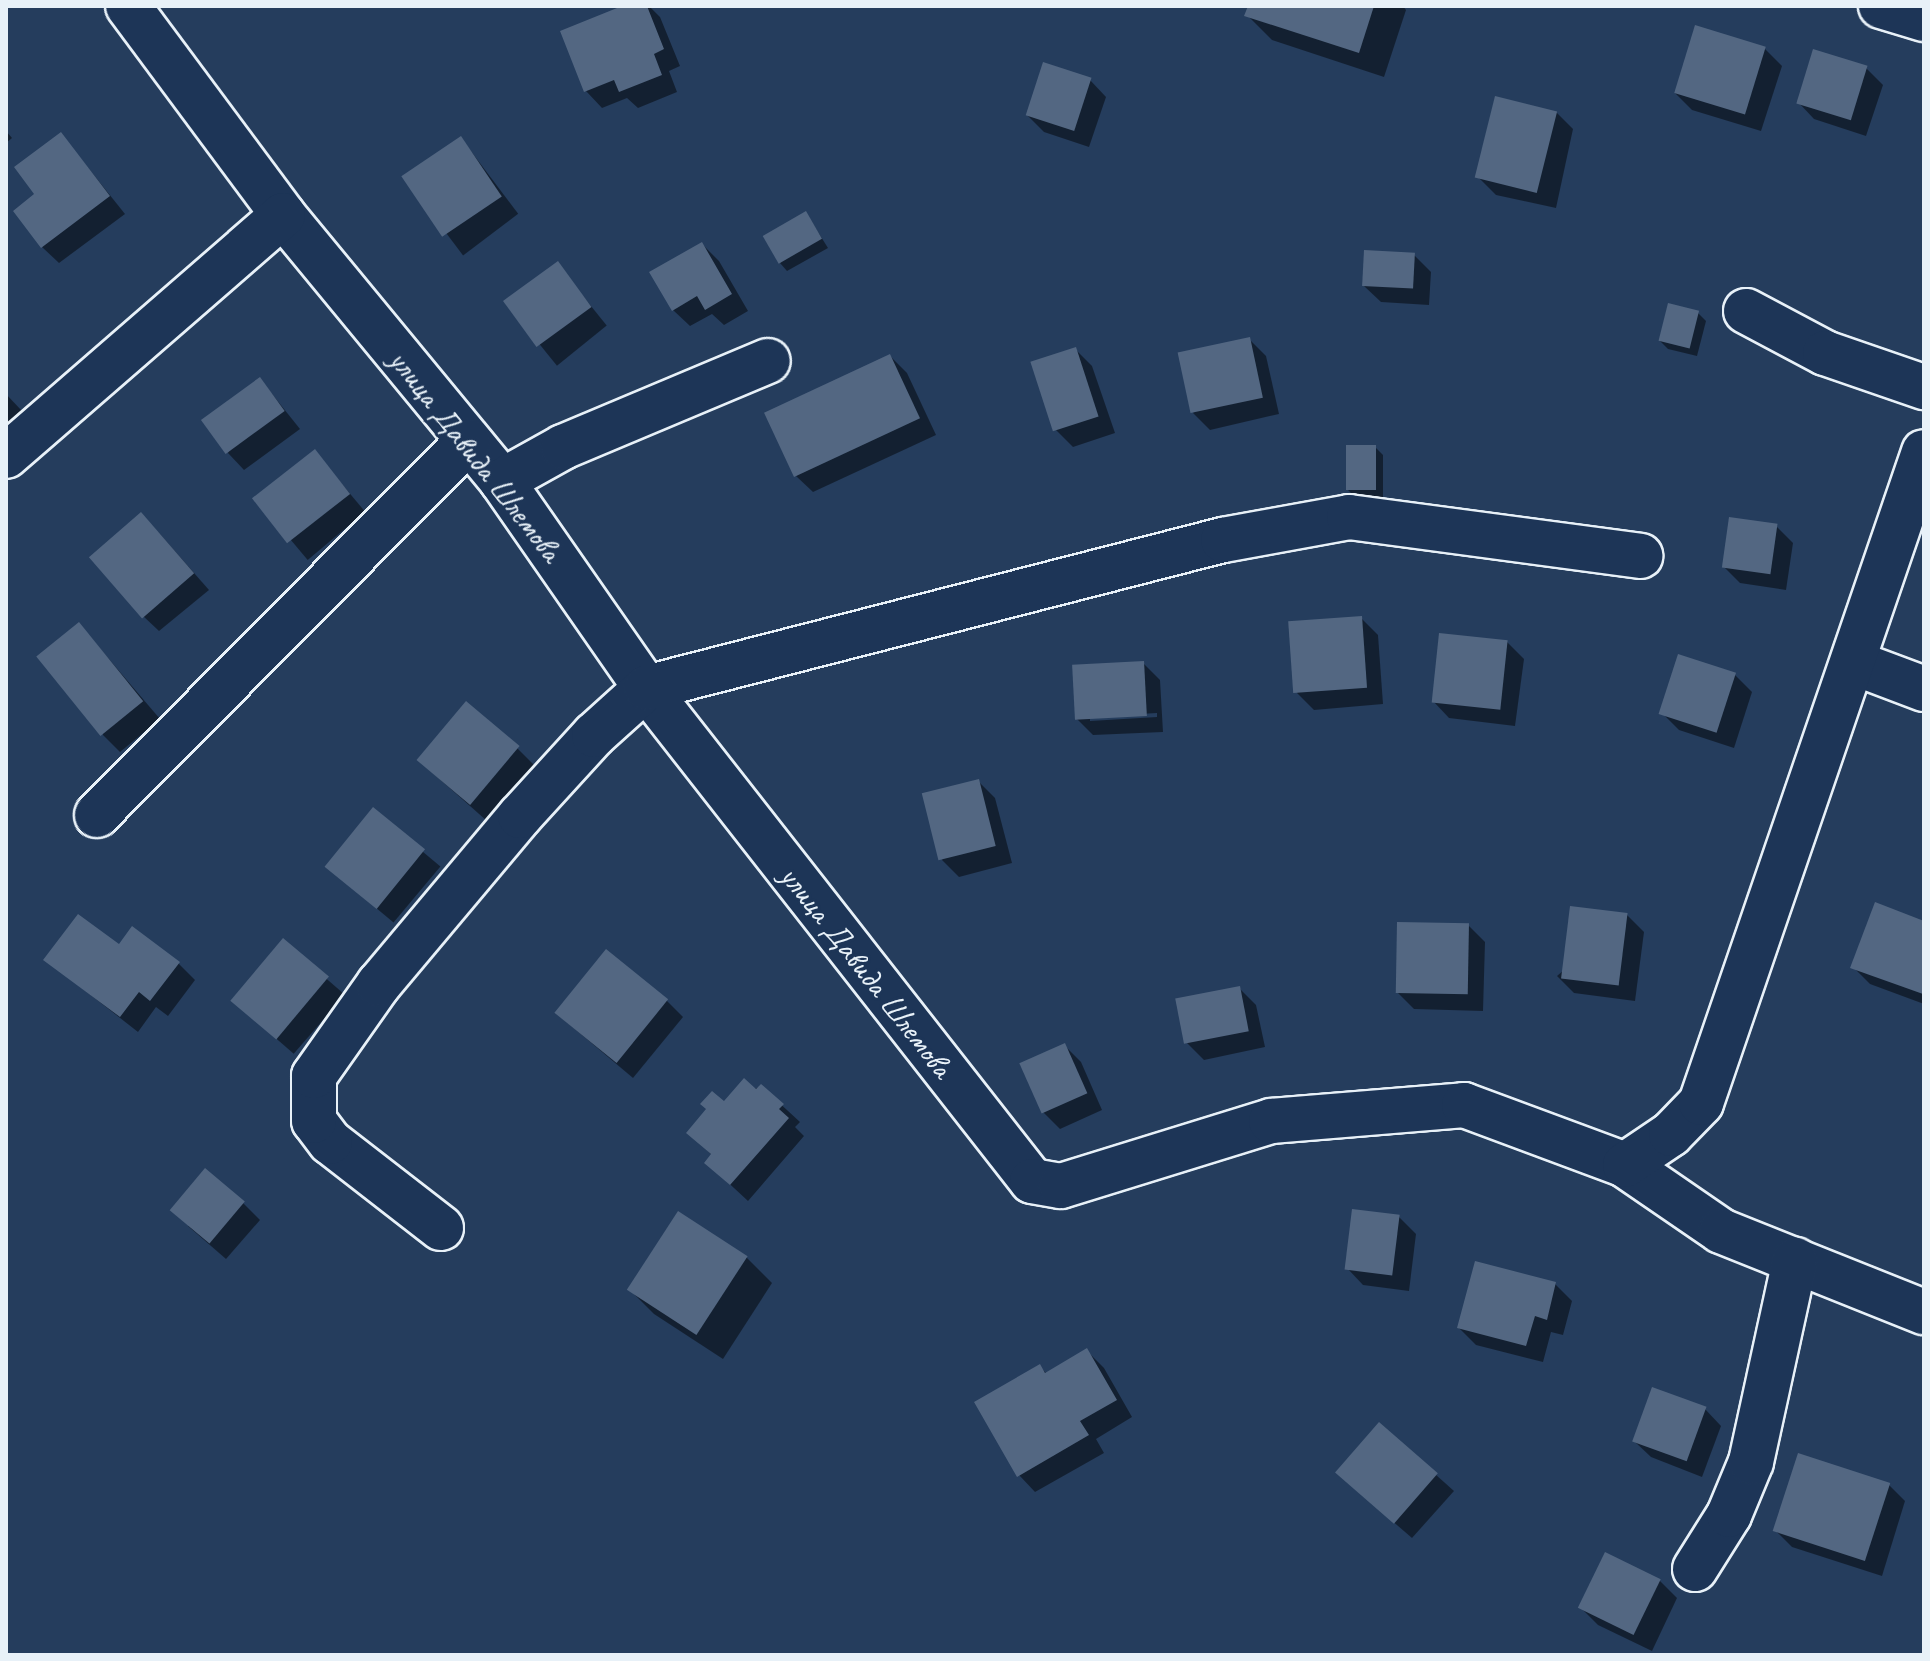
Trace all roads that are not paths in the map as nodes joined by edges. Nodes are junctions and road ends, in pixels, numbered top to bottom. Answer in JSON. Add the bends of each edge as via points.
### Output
{"nodes":[{"id":1,"x":128,"y":6,"type":"edge"},
{"id":2,"x":1881,"y":6,"type":"edge"},
{"id":3,"x":1924,"y":19,"type":"edge"},
{"id":4,"x":283,"y":215,"type":"junction"},
{"id":5,"x":1746,"y":311,"type":"dead end"},
{"id":6,"x":768,"y":361,"type":"dead end"},
{"id":7,"x":1924,"y":387,"type":"edge"},
{"id":8,"x":468,"y":441,"type":"junction"},
{"id":9,"x":1924,"y":452,"type":"edge"},
{"id":10,"x":6,"y":456,"type":"edge"},
{"id":11,"x":502,"y":481,"type":"junction"},
{"id":12,"x":1640,"y":556,"type":"dead end"},
{"id":13,"x":1855,"y":663,"type":"junction"},
{"id":14,"x":646,"y":688,"type":"junction"},
{"id":15,"x":1924,"y":689,"type":"edge"},
{"id":16,"x":97,"y":815,"type":"dead end"},
{"id":17,"x":1625,"y":1165,"type":"junction"},
{"id":18,"x":441,"y":1228,"type":"dead end"},
{"id":19,"x":1795,"y":1260,"type":"junction"},
{"id":20,"x":1924,"y":1312,"type":"edge"},
{"id":21,"x":1695,"y":1569,"type":"dead end"}],
"edges":[{"from":1,"to":4,"type":"street","name":"улица Давида Шлемова"},
{"from":2,"to":3,"type":"street"},
{"from":4,"to":8,"type":"street","name":"улица Давида Шлемова"},
{"from":4,"to":10,"type":"street"},
{"from":5,"to":7,"type":"street","via":[[1825,353]]},
{"from":6,"to":11,"type":"street","via":[[563,447]]},
{"from":8,"to":11,"type":"street","name":"улица Давида Шлемова"},
{"from":8,"to":16,"type":"street"},
{"from":9,"to":13,"type":"street"},
{"from":11,"to":14,"type":"street","name":"улица Давида Шлемова"},
{"from":12,"to":14,"type":"street","via":[[1349,517],[1223,540]]},
{"from":13,"to":15,"type":"street"},
{"from":13,"to":17,"type":"street","via":[[1701,1103],[1671,1134]]},
{"from":14,"to":17,"type":"street","name":"улица Давида Шлемова","via":[[1032,1181],[1061,1186],[1271,1121],[1464,1105]]},
{"from":14,"to":18,"type":"street","via":[[594,735],[520,816],[379,984],[314,1076],[314,1121],[330,1142]]},
{"from":17,"to":19,"type":"street","name":"улица Давида Шлемова","via":[[1721,1231]]},
{"from":19,"to":20,"type":"street","name":"улица Давида Шлемова"},
{"from":19,"to":21,"type":"street","via":[[1751,1462],[1729,1515]]}]}
